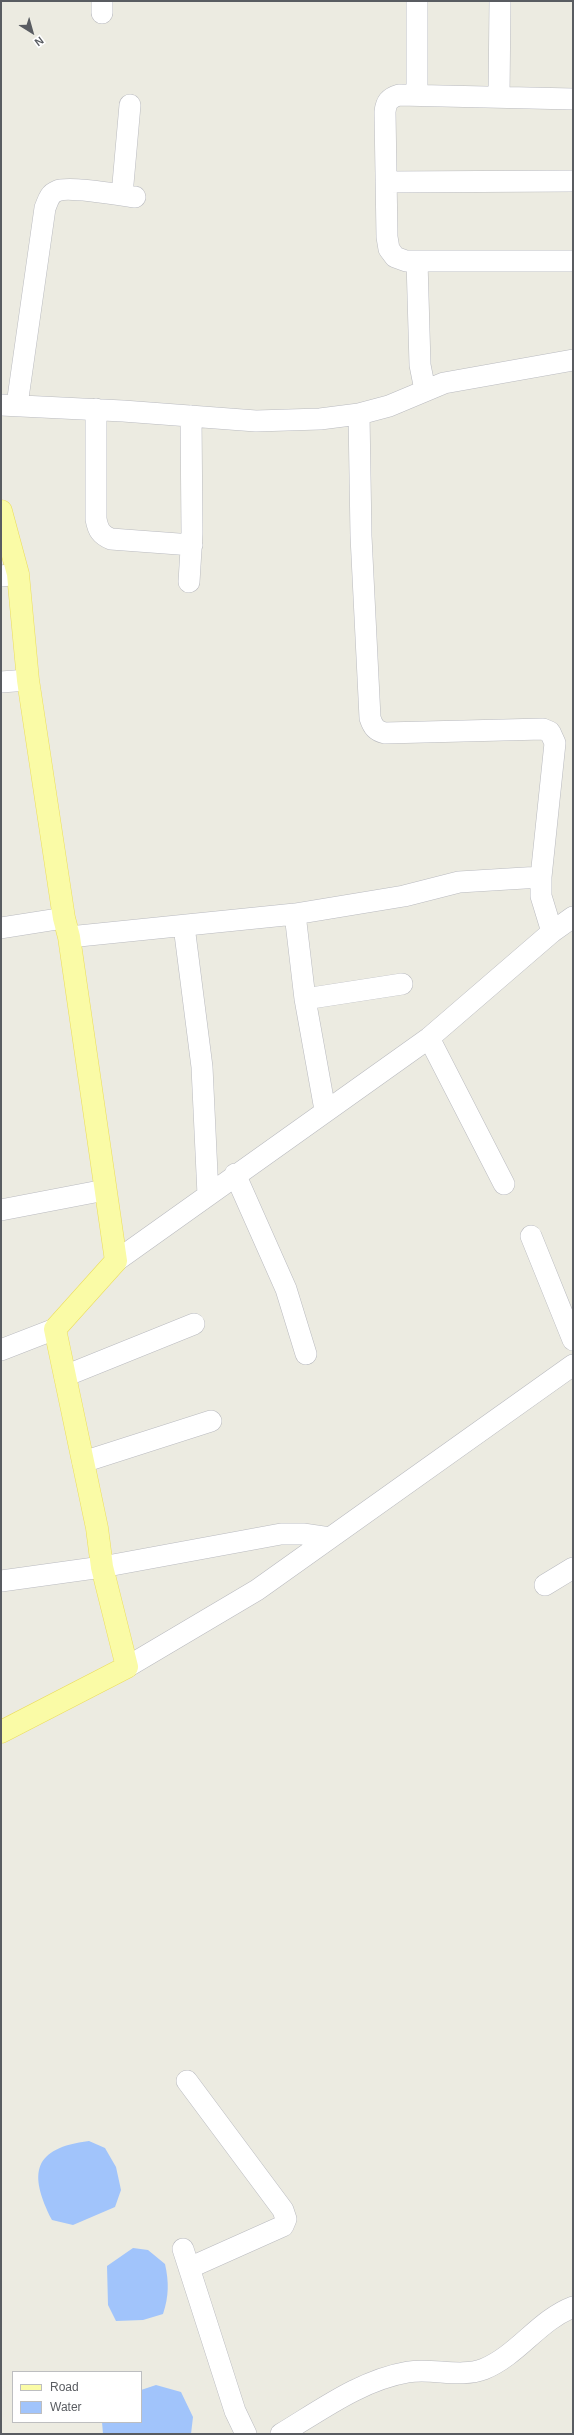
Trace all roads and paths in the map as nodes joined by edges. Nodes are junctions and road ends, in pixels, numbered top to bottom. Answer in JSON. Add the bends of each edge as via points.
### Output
{"nodes":[{"id":1,"x":417,"y":1,"type":"edge"},
{"id":2,"x":500,"y":1,"type":"edge"},
{"id":3,"x":417,"y":95,"type":"junction"},
{"id":4,"x":499,"y":98,"type":"junction"},
{"id":5,"x":573,"y":99,"type":"edge"},
{"id":6,"x":130,"y":105,"type":"dead end"},
{"id":7,"x":573,"y":181,"type":"edge"},
{"id":8,"x":386,"y":182,"type":"junction"},
{"id":9,"x":417,"y":261,"type":"junction"},
{"id":10,"x":573,"y":261,"type":"edge"},
{"id":11,"x":573,"y":360,"type":"edge"},
{"id":12,"x":425,"y":390,"type":"junction"},
{"id":13,"x":9,"y":405,"type":"edge"},
{"id":14,"x":96,"y":409,"type":"junction"},
{"id":15,"x":359,"y":414,"type":"junction"},
{"id":16,"x":191,"y":416,"type":"junction"},
{"id":17,"x":1,"y":511,"type":"edge"},
{"id":18,"x":192,"y":545,"type":"junction"},
{"id":19,"x":10,"y":575,"type":"edge"},
{"id":20,"x":189,"y":582,"type":"dead end"},
{"id":21,"x":28,"y":680,"type":"junction"},
{"id":22,"x":1,"y":682,"type":"edge"},
{"id":23,"x":541,"y":877,"type":"junction"},
{"id":24,"x":295,"y":914,"type":"junction"},
{"id":25,"x":573,"y":917,"type":"edge"},
{"id":26,"x":184,"y":926,"type":"junction"},
{"id":27,"x":1,"y":928,"type":"edge"},
{"id":28,"x":67,"y":928,"type":"junction"},
{"id":29,"x":552,"y":932,"type":"junction"},
{"id":30,"x":402,"y":984,"type":"dead end"},
{"id":31,"x":305,"y":999,"type":"junction"},
{"id":32,"x":429,"y":1038,"type":"junction"},
{"id":33,"x":325,"y":1110,"type":"junction"},
{"id":34,"x":235,"y":1174,"type":"junction"},
{"id":35,"x":504,"y":1184,"type":"dead end"},
{"id":36,"x":105,"y":1190,"type":"junction"},
{"id":37,"x":208,"y":1195,"type":"junction"},
{"id":38,"x":1,"y":1210,"type":"edge"},
{"id":39,"x":531,"y":1236,"type":"dead end"},
{"id":40,"x":116,"y":1261,"type":"junction"},
{"id":41,"x":194,"y":1324,"type":"dead end"},
{"id":42,"x":55,"y":1329,"type":"junction"},
{"id":43,"x":573,"y":1340,"type":"edge"},
{"id":44,"x":1,"y":1350,"type":"edge"},
{"id":45,"x":306,"y":1354,"type":"dead end"},
{"id":46,"x":573,"y":1365,"type":"edge"},
{"id":47,"x":64,"y":1376,"type":"junction"},
{"id":48,"x":210,"y":1421,"type":"dead end"},
{"id":49,"x":83,"y":1462,"type":"junction"},
{"id":50,"x":330,"y":1538,"type":"junction"},
{"id":51,"x":102,"y":1567,"type":"junction"},
{"id":52,"x":573,"y":1568,"type":"edge"},
{"id":53,"x":1,"y":1581,"type":"edge"},
{"id":54,"x":545,"y":1585,"type":"dead end"},
{"id":55,"x":127,"y":1667,"type":"junction"},
{"id":56,"x":1,"y":1732,"type":"edge"},
{"id":57,"x":187,"y":2082,"type":"dead end"},
{"id":58,"x":183,"y":2249,"type":"dead end"},
{"id":59,"x":189,"y":2268,"type":"junction"},
{"id":60,"x":573,"y":2308,"type":"edge"},
{"id":61,"x":246,"y":2434,"type":"edge"},
{"id":62,"x":281,"y":2434,"type":"edge"}],
"edges":[{"from":1,"to":3,"type":"street"},
{"from":2,"to":4,"type":"street"},
{"from":3,"to":4,"type":"street"},
{"from":3,"to":8,"type":"street","via":[[399,95],[390,98],[386,103]]},
{"from":4,"to":5,"type":"street"},
{"from":6,"to":13,"type":"street","via":[[128,196],[70,190],[57,191],[49,197]]},
{"from":7,"to":8,"type":"street"},
{"from":8,"to":9,"type":"street","via":[[387,237],[390,249],[395,257]]},
{"from":9,"to":10,"type":"street"},
{"from":9,"to":12,"type":"street","via":[[420,365]]},
{"from":11,"to":12,"type":"street","via":[[444,383]]},
{"from":12,"to":15,"type":"street","via":[[389,406]]},
{"from":13,"to":14,"type":"street"},
{"from":14,"to":16,"type":"street"},
{"from":14,"to":18,"type":"street","via":[[98,529],[103,536],[111,539]]},
{"from":15,"to":16,"type":"street","via":[[320,419],[256,421]]},
{"from":15,"to":23,"type":"street","via":[[361,536],[370,718],[373,726],[377,731],[385,733],[543,729],[550,732],[555,743]]},
{"from":16,"to":18,"type":"street"},
{"from":17,"to":19,"type":"main road"},
{"from":18,"to":20,"type":"street"},
{"from":19,"to":21,"type":"main road"},
{"from":21,"to":22,"type":"street"},
{"from":21,"to":28,"type":"main road"},
{"from":23,"to":24,"type":"street","via":[[459,882],[404,896]]},
{"from":23,"to":29,"type":"street","via":[[542,896]]},
{"from":24,"to":26,"type":"street"},
{"from":24,"to":31,"type":"street"},
{"from":25,"to":29,"type":"street"},
{"from":26,"to":28,"type":"street"},
{"from":26,"to":37,"type":"street","via":[[202,1067]]},
{"from":27,"to":28,"type":"street"},
{"from":28,"to":36,"type":"main road"},
{"from":29,"to":32,"type":"street"},
{"from":30,"to":31,"type":"street"},
{"from":31,"to":33,"type":"street"},
{"from":32,"to":33,"type":"street"},
{"from":32,"to":35,"type":"street"},
{"from":33,"to":34,"type":"street"},
{"from":34,"to":37,"type":"street"},
{"from":34,"to":45,"type":"street","via":[[286,1289]]},
{"from":36,"to":38,"type":"street"},
{"from":36,"to":40,"type":"main road"},
{"from":37,"to":40,"type":"street"},
{"from":39,"to":43,"type":"street"},
{"from":40,"to":42,"type":"main road"},
{"from":41,"to":47,"type":"street"},
{"from":42,"to":44,"type":"street"},
{"from":42,"to":47,"type":"main road"},
{"from":46,"to":50,"type":"street"},
{"from":47,"to":49,"type":"main road"},
{"from":48,"to":49,"type":"street"},
{"from":49,"to":51,"type":"main road","via":[[97,1528]]},
{"from":50,"to":51,"type":"street","via":[[281,1534]]},
{"from":50,"to":55,"type":"street","via":[[257,1590]]},
{"from":51,"to":53,"type":"street"},
{"from":51,"to":55,"type":"main road"},
{"from":52,"to":54,"type":"street"},
{"from":55,"to":56,"type":"main road"},
{"from":57,"to":59,"type":"street","via":[[268,2189],[283,2210],[286,2220],[283,2226]]},
{"from":58,"to":59,"type":"street"},
{"from":59,"to":61,"type":"street","via":[[235,2411]]},
{"from":60,"to":62,"type":"street","via":[[542,2326],[496,2364],[481,2370],[408,2372],[374,2382],[344,2396]]}]}
